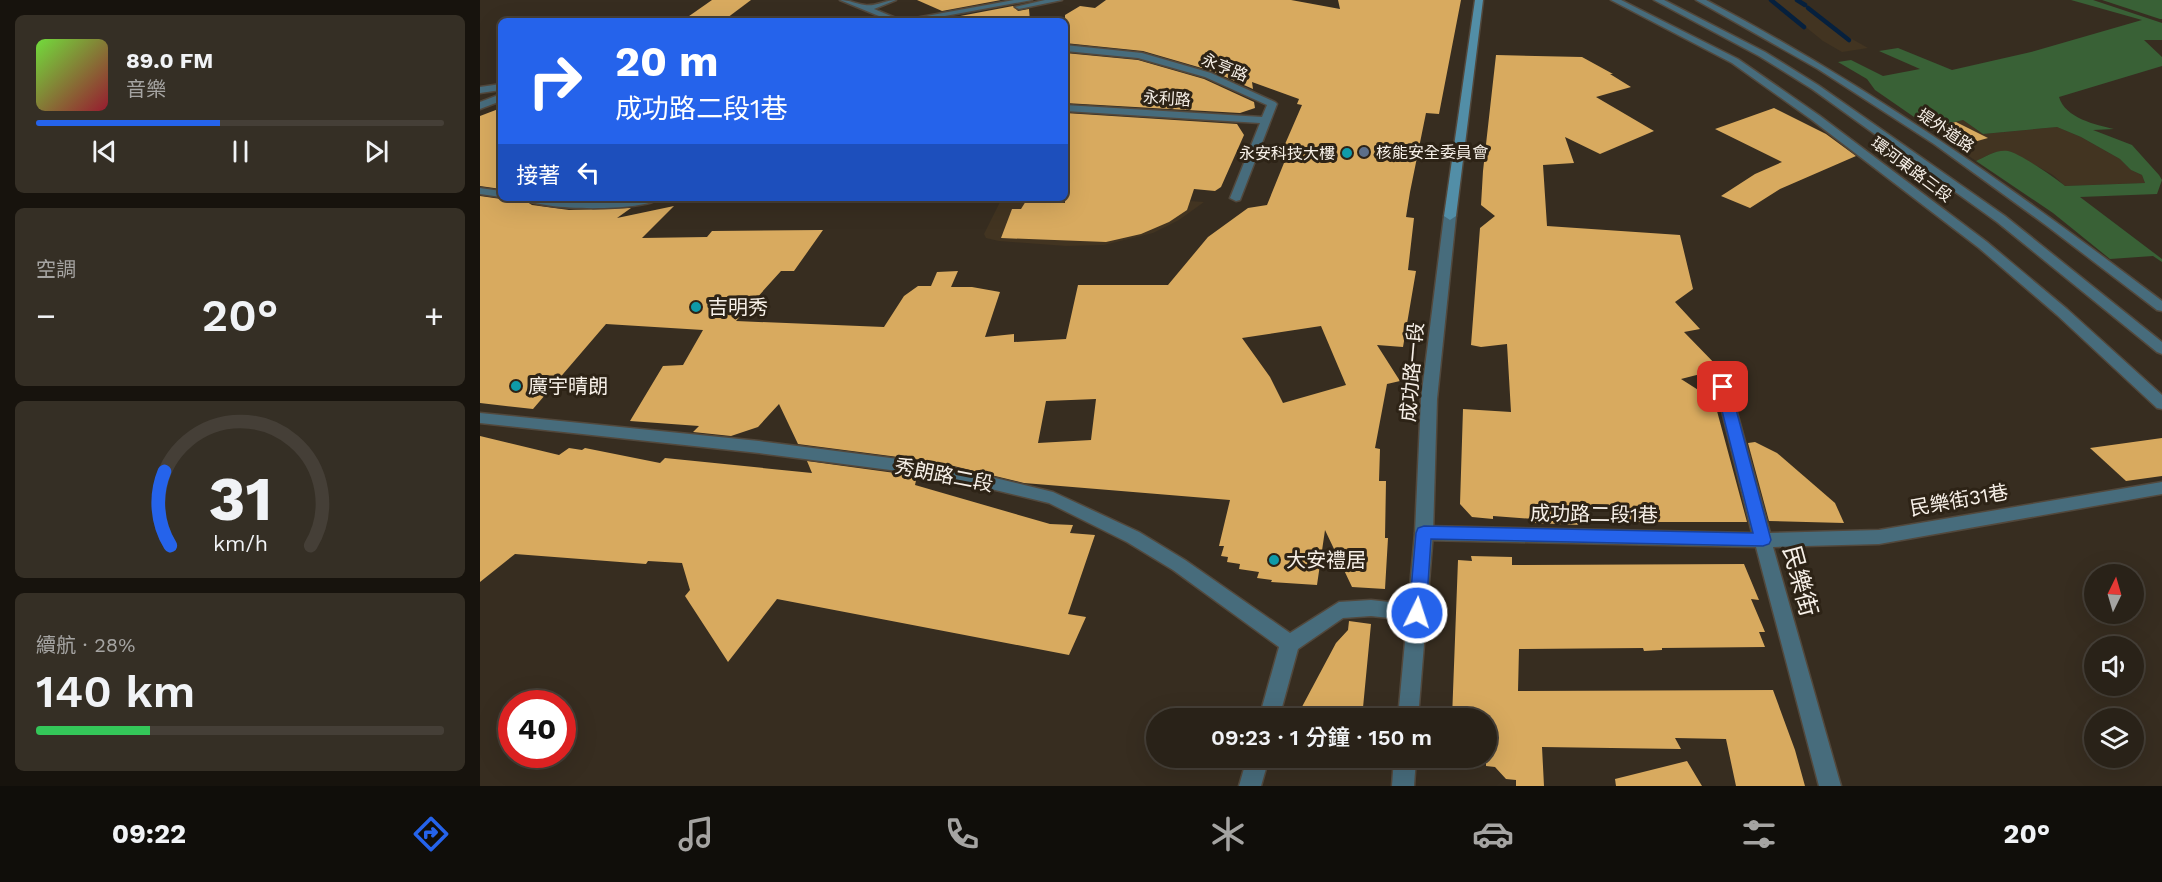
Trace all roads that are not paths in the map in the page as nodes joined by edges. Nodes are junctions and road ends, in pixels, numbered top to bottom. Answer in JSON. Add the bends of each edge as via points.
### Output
{"nodes":[{"id":1,"x":844,"y":0,"type":"edge"},
{"id":2,"x":892,"y":0,"type":"edge"},
{"id":3,"x":1029,"y":0,"type":"edge"},
{"id":4,"x":1058,"y":0,"type":"edge"},
{"id":5,"x":1479,"y":0,"type":"edge"},
{"id":6,"x":1615,"y":0,"type":"edge"},
{"id":7,"x":1658,"y":0,"type":"edge"},
{"id":8,"x":1700,"y":0,"type":"edge"},
{"id":9,"x":866,"y":9,"type":"junction"},
{"id":10,"x":892,"y":18,"type":"edge"},
{"id":11,"x":919,"y":18,"type":"edge"},
{"id":12,"x":953,"y":18,"type":"edge"},
{"id":13,"x":1068,"y":48,"type":"edge"},
{"id":14,"x":498,"y":87,"type":"edge"},
{"id":15,"x":480,"y":90,"type":"edge"},
{"id":16,"x":498,"y":99,"type":"edge"},
{"id":17,"x":483,"y":104,"type":"edge"},
{"id":18,"x":1068,"y":108,"type":"edge"},
{"id":19,"x":1266,"y":120,"type":"junction"},
{"id":20,"x":480,"y":191,"type":"edge"},
{"id":21,"x":498,"y":194,"type":"edge"},
{"id":22,"x":1236,"y":198,"type":"dead end"},
{"id":23,"x":550,"y":201,"type":"edge"},
{"id":24,"x":644,"y":201,"type":"edge"},
{"id":25,"x":1450,"y":216,"type":"joint"},
{"id":26,"x":2162,"y":307,"type":"edge"},
{"id":27,"x":2162,"y":349,"type":"edge"},
{"id":28,"x":1723,"y":387,"type":"dead end"},
{"id":29,"x":2162,"y":404,"type":"edge"},
{"id":30,"x":480,"y":418,"type":"edge"},
{"id":31,"x":2162,"y":488,"type":"edge"},
{"id":32,"x":1424,"y":533,"type":"junction"},
{"id":33,"x":1763,"y":540,"type":"junction"},
{"id":34,"x":1417,"y":613,"type":"junction"},
{"id":35,"x":1290,"y":644,"type":"junction"},
{"id":36,"x":1272,"y":708,"type":"edge"},
{"id":37,"x":1409,"y":708,"type":"edge"},
{"id":38,"x":1255,"y":768,"type":"edge"},
{"id":39,"x":1404,"y":768,"type":"edge"},
{"id":40,"x":1250,"y":786,"type":"edge"},
{"id":41,"x":1403,"y":786,"type":"edge"},
{"id":42,"x":1830,"y":786,"type":"edge"}],
"edges":[{"from":1,"to":9,"type":"street"},
{"from":2,"to":9,"type":"street"},
{"from":3,"to":11,"type":"street"},
{"from":4,"to":12,"type":"street"},
{"from":5,"to":25,"type":"main road"},
{"from":6,"to":29,"type":"street","name":"環河東路三段","via":[[1735,61],[1816,118],[1983,245]]},
{"from":7,"to":27,"type":"street","name":"環河東路三段","via":[[1762,54],[1815,87],[2001,219]]},
{"from":8,"to":26,"type":"street","name":"堤外道路","via":[[1812,61],[1957,155]]},
{"from":9,"to":10,"type":"street"},
{"from":13,"to":19,"type":"street","name":"永亨路","via":[[1139,55],[1208,75],[1272,104]]},
{"from":14,"to":15,"type":"street"},
{"from":16,"to":17,"type":"street"},
{"from":18,"to":19,"type":"street","name":"永利路"},
{"from":19,"to":22,"type":"street"},
{"from":20,"to":21,"type":"street"},
{"from":23,"to":24,"type":"street","via":[[591,207]]},
{"from":25,"to":32,"type":"street","name":"成功路一段","via":[[1429,399]]},
{"from":28,"to":33,"type":"street","name":"民樂街"},
{"from":30,"to":35,"type":"street","name":"秀朗路二段","via":[[937,470],[1053,498],[1133,537],[1179,565]]},
{"from":31,"to":33,"type":"street","name":"民樂街31巷","via":[[1879,537]]},
{"from":32,"to":33,"type":"street","name":"成功路二段1巷"},
{"from":32,"to":34,"type":"street","name":"成功路一段"},
{"from":33,"to":42,"type":"street","name":"民樂街"},
{"from":34,"to":35,"type":"street","via":[[1371,608],[1339,610]]},
{"from":34,"to":37,"type":"street","name":"成功路一段"},
{"from":35,"to":36,"type":"street"},
{"from":38,"to":40,"type":"street"},
{"from":39,"to":41,"type":"street"}]}
